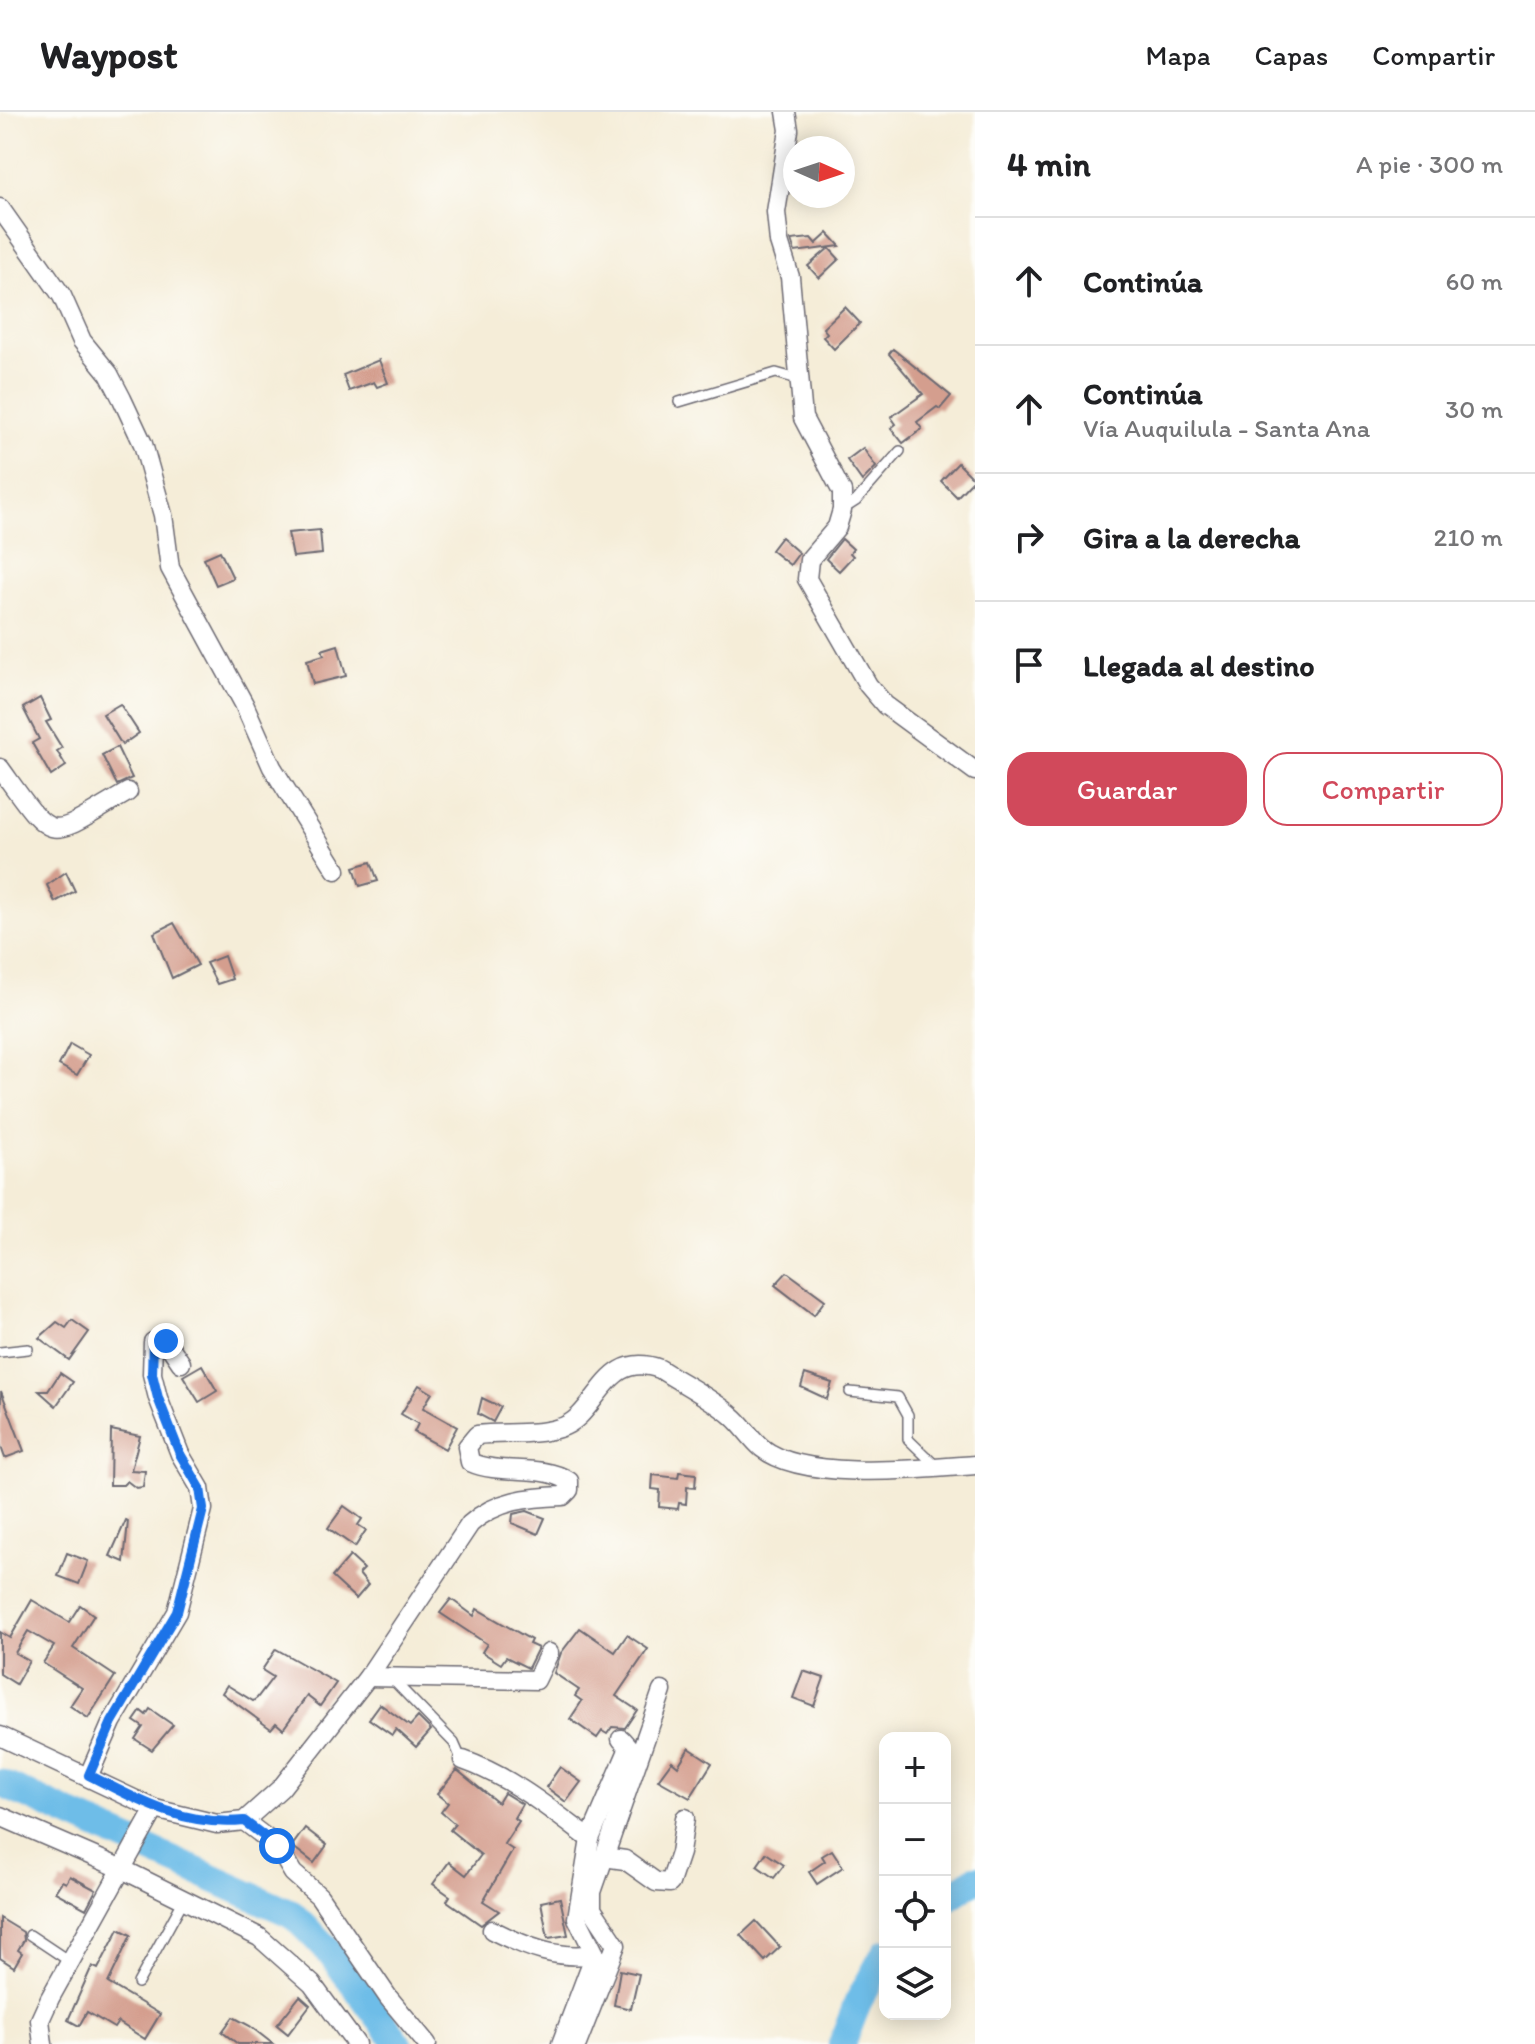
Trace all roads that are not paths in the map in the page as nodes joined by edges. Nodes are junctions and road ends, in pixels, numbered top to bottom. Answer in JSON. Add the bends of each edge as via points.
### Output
{"nodes":[{"id":1,"x":786,"y":112,"type":"edge"},
{"id":2,"x":0,"y":208,"type":"edge"},
{"id":3,"x":801,"y":380,"type":"junction"},
{"id":4,"x":679,"y":402,"type":"dead end"},
{"id":5,"x":900,"y":451,"type":"dead end"},
{"id":6,"x":842,"y":510,"type":"junction"},
{"id":7,"x":0,"y":768,"type":"edge"},
{"id":8,"x":975,"y":771,"type":"edge"},
{"id":9,"x":128,"y":792,"type":"dead end"},
{"id":10,"x":336,"y":870,"type":"dead end"},
{"id":11,"x":28,"y":1349,"type":"dead end"},
{"id":12,"x":0,"y":1352,"type":"edge"},
{"id":13,"x":181,"y":1363,"type":"dead end"},
{"id":14,"x":850,"y":1392,"type":"dead end"},
{"id":15,"x":975,"y":1465,"type":"edge"},
{"id":16,"x":938,"y":1468,"type":"junction"},
{"id":17,"x":549,"y":1653,"type":"dead end"},
{"id":18,"x":368,"y":1677,"type":"junction"},
{"id":19,"x":390,"y":1678,"type":"junction"},
{"id":20,"x":662,"y":1691,"type":"dead end"},
{"id":21,"x":0,"y":1736,"type":"edge"},
{"id":22,"x":621,"y":1739,"type":"dead end"},
{"id":23,"x":462,"y":1762,"type":"joint"},
{"id":24,"x":89,"y":1775,"type":"junction"},
{"id":25,"x":151,"y":1815,"type":"junction"},
{"id":26,"x":0,"y":1816,"type":"edge"},
{"id":27,"x":685,"y":1818,"type":"dead end"},
{"id":28,"x":244,"y":1821,"type":"junction"},
{"id":29,"x":590,"y":1839,"type":"junction"},
{"id":30,"x":604,"y":1857,"type":"junction"},
{"id":31,"x":122,"y":1864,"type":"junction"},
{"id":32,"x":183,"y":1901,"type":"junction"},
{"id":33,"x":492,"y":1930,"type":"dead end"},
{"id":34,"x":30,"y":1935,"type":"dead end"},
{"id":35,"x":595,"y":1954,"type":"junction"},
{"id":36,"x":69,"y":1961,"type":"junction"},
{"id":37,"x":138,"y":1983,"type":"dead end"},
{"id":38,"x":43,"y":2044,"type":"edge"},
{"id":39,"x":356,"y":2044,"type":"edge"},
{"id":40,"x":427,"y":2044,"type":"edge"},
{"id":41,"x":561,"y":2044,"type":"edge"},
{"id":42,"x":577,"y":2044,"type":"edge"}],
"edges":[{"from":1,"to":3,"type":"street","via":[[789,130],[776,212],[790,277]]},
{"from":2,"to":10,"type":"street","via":[[62,296],[82,341],[122,399],[143,444],[163,515],[170,568],[272,767]]},
{"from":3,"to":4,"type":"lane","via":[[776,373]]},
{"from":3,"to":6,"type":"street","via":[[803,418],[837,478]]},
{"from":5,"to":6,"type":"lane"},
{"from":6,"to":8,"type":"street","via":[[837,527],[809,560],[810,591],[885,705]]},
{"from":7,"to":9,"type":"street","via":[[51,829],[63,829]]},
{"from":11,"to":12,"type":"lane"},
{"from":13,"to":24,"type":"street","via":[[166,1341],[153,1342],[158,1398],[200,1488],[203,1509],[197,1536],[177,1612],[112,1722]]},
{"from":14,"to":16,"type":"lane","via":[[898,1397],[908,1415],[908,1439]]},
{"from":15,"to":16,"type":"street"},
{"from":16,"to":18,"type":"street","via":[[824,1468],[782,1458],[762,1448],[730,1414],[660,1369],[621,1370],[560,1428],[472,1439],[467,1447],[470,1462],[500,1470],[555,1472],[569,1481],[569,1490],[563,1496],[525,1498],[483,1511]]},
{"from":17,"to":19,"type":"street","via":[[536,1680]]},
{"from":18,"to":19,"type":"street"},
{"from":18,"to":28,"type":"street","via":[[281,1788]]},
{"from":19,"to":23,"type":"lane","via":[[454,1743]]},
{"from":20,"to":30,"type":"street"},
{"from":21,"to":24,"type":"street"},
{"from":22,"to":29,"type":"street","via":[[629,1748]]},
{"from":23,"to":29,"type":"street","via":[[486,1768],[528,1793]]},
{"from":24,"to":25,"type":"street"},
{"from":25,"to":28,"type":"street","via":[[217,1824]]},
{"from":25,"to":31,"type":"street"},
{"from":26,"to":31,"type":"street"},
{"from":27,"to":30,"type":"street","via":[[670,1883],[656,1882],[625,1860]]},
{"from":28,"to":40,"type":"street","via":[[277,1846],[293,1873],[319,1896]]},
{"from":29,"to":35,"type":"street","via":[[577,1918]]},
{"from":30,"to":42,"type":"street","via":[[592,1909],[616,1945]]},
{"from":31,"to":32,"type":"street"},
{"from":31,"to":36,"type":"street"},
{"from":32,"to":37,"type":"lane"},
{"from":32,"to":39,"type":"street","via":[[204,1907],[275,1949],[312,1984]]},
{"from":33,"to":35,"type":"street","via":[[550,1954]]},
{"from":34,"to":36,"type":"lane"},
{"from":35,"to":41,"type":"street"},
{"from":36,"to":38,"type":"street","via":[[40,2020]]}]}
